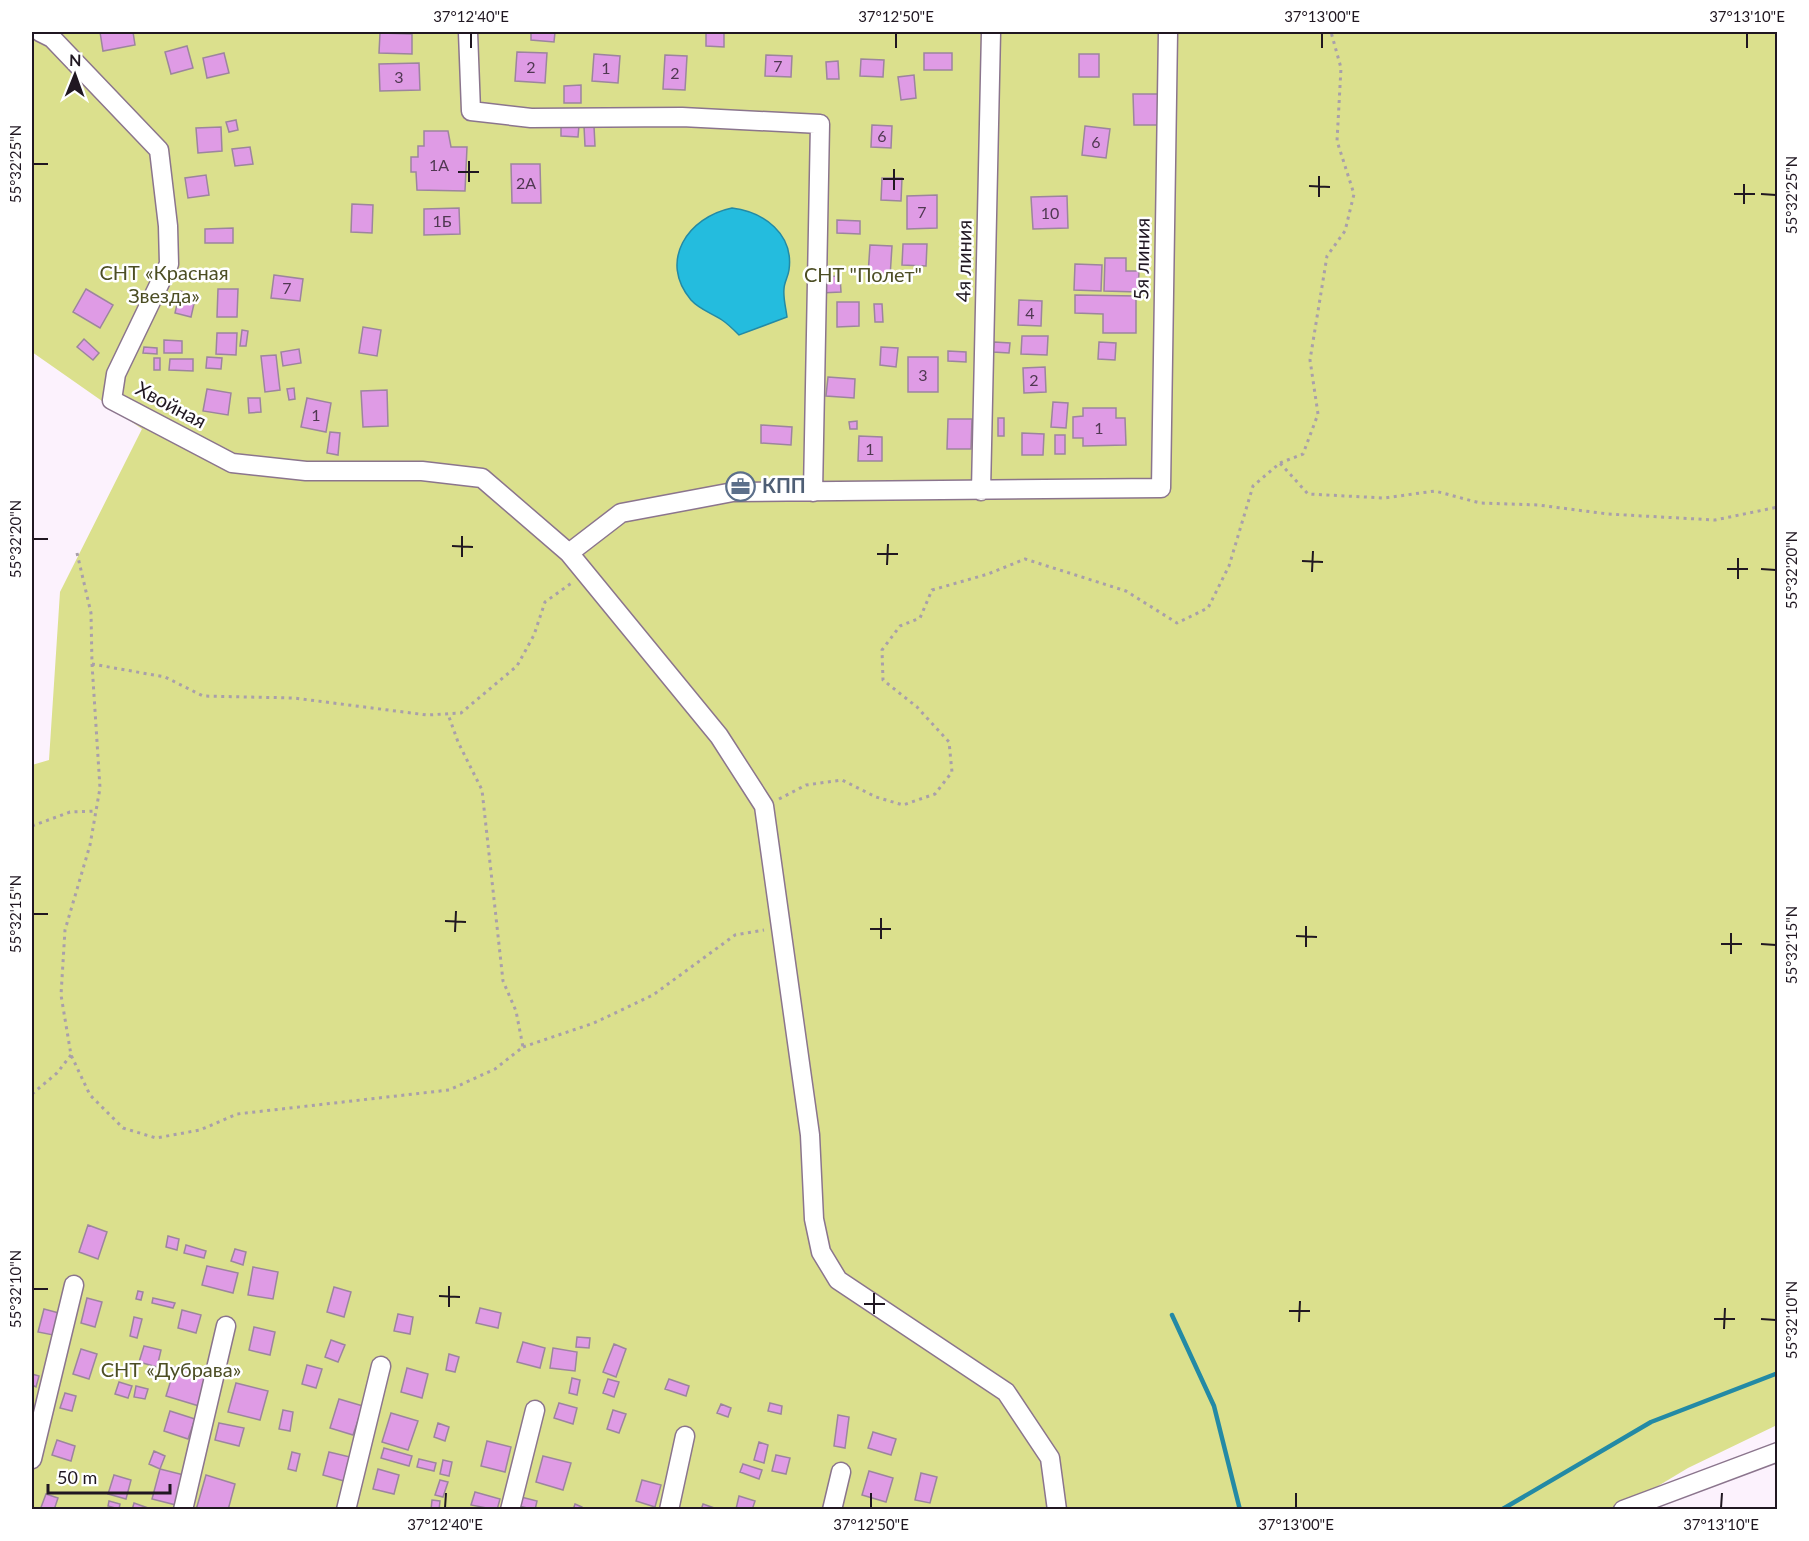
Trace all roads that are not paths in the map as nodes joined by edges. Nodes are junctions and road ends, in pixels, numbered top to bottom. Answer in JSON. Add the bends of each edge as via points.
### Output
{"nodes":[{"id":1,"x":40,"y":32,"type":"edge"},
{"id":2,"x":468,"y":32,"type":"edge"},
{"id":3,"x":991,"y":32,"type":"edge"},
{"id":4,"x":1168,"y":32,"type":"edge"},
{"id":5,"x":981,"y":491,"type":"junction"},
{"id":6,"x":813,"y":492,"type":"junction"},
{"id":7,"x":569,"y":553,"type":"junction"},
{"id":8,"x":74,"y":1285,"type":"dead end"},
{"id":9,"x":226,"y":1326,"type":"dead end"},
{"id":10,"x":381,"y":1366,"type":"dead end"},
{"id":11,"x":535,"y":1410,"type":"dead end"},
{"id":12,"x":685,"y":1436,"type":"dead end"},
{"id":13,"x":1778,"y":1452,"type":"edge"},
{"id":14,"x":32,"y":1459,"type":"edge"},
{"id":15,"x":841,"y":1472,"type":"dead end"},
{"id":16,"x":183,"y":1509,"type":"edge"},
{"id":17,"x":346,"y":1509,"type":"edge"},
{"id":18,"x":510,"y":1509,"type":"edge"},
{"id":19,"x":669,"y":1509,"type":"edge"},
{"id":20,"x":832,"y":1509,"type":"edge"},
{"id":21,"x":1057,"y":1509,"type":"edge"},
{"id":22,"x":1623,"y":1509,"type":"edge"}],
"edges":[{"from":1,"to":7,"type":"street","name":"Хвойная","via":[[52,38],[159,150],[169,264],[116,374],[112,400],[232,463],[306,471],[422,471],[482,478]]},
{"from":2,"to":6,"type":"street","via":[[471,111],[531,118],[682,117],[820,124]]},
{"from":3,"to":5,"type":"street","name":"4я линия"},
{"from":4,"to":5,"type":"street","name":"5я линия","via":[[1161,488]]},
{"from":5,"to":6,"type":"street"},
{"from":6,"to":7,"type":"street","via":[[733,492],[621,513]]},
{"from":7,"to":21,"type":"street","via":[[719,735],[764,806],[810,1135],[814,1219],[821,1252],[838,1280],[1006,1392],[1050,1458]]},
{"from":8,"to":14,"type":"street"},
{"from":9,"to":16,"type":"street"},
{"from":10,"to":17,"type":"street"},
{"from":11,"to":18,"type":"street"},
{"from":12,"to":19,"type":"street"},
{"from":13,"to":22,"type":"street"},
{"from":15,"to":20,"type":"street"}]}
